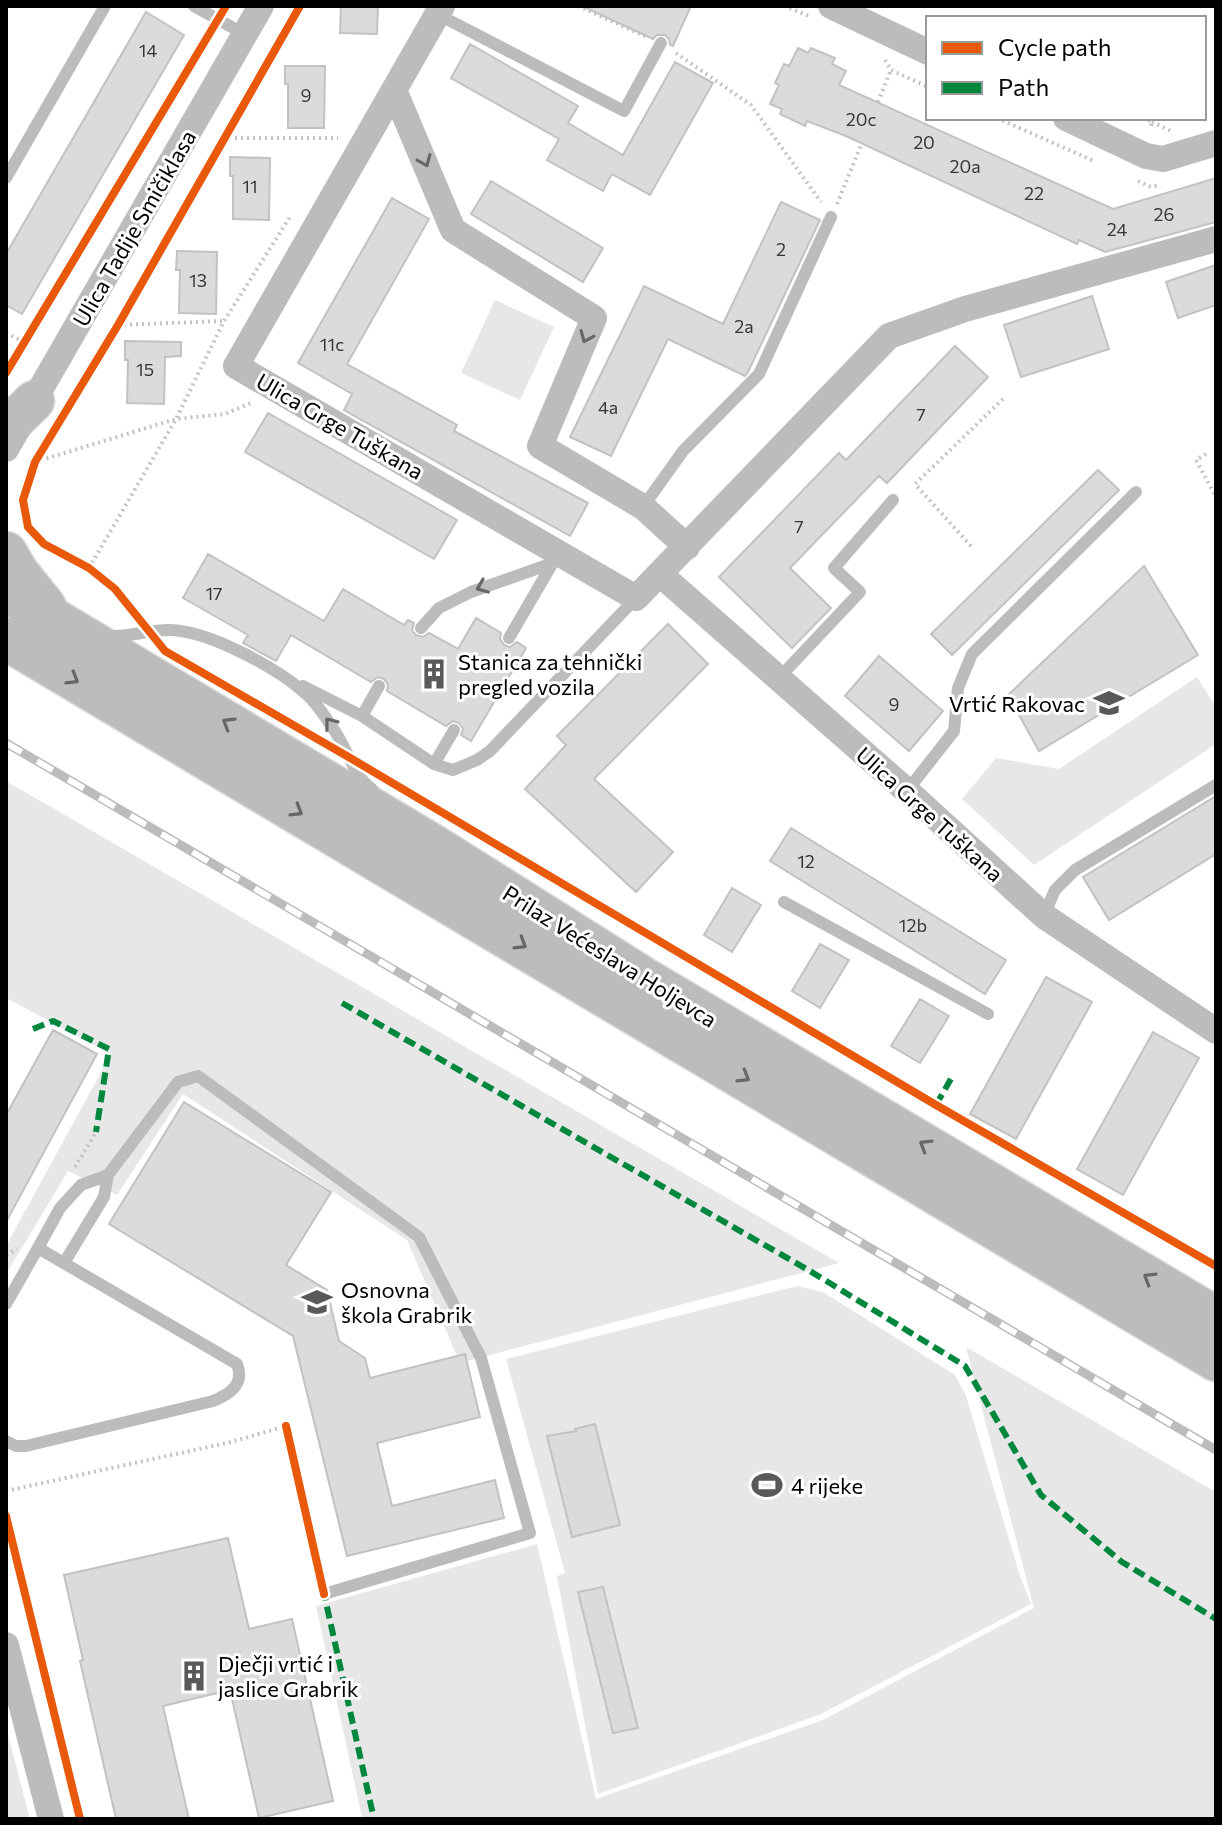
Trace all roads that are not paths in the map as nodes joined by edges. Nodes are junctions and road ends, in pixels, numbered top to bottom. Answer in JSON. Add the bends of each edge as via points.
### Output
{"nodes":[{"id":1,"x":105,"y":6,"type":"edge"},
{"id":2,"x":194,"y":6,"type":"edge"},
{"id":3,"x":261,"y":6,"type":"edge"},
{"id":4,"x":439,"y":10,"type":"edge"},
{"id":5,"x":823,"y":12,"type":"edge"},
{"id":6,"x":244,"y":34,"type":"junction"},
{"id":7,"x":661,"y":43,"type":"dead end"},
{"id":8,"x":926,"y":51,"type":"edge"},
{"id":9,"x":394,"y":90,"type":"junction"},
{"id":10,"x":1070,"y":120,"type":"edge"},
{"id":11,"x":1216,"y":143,"type":"edge"},
{"id":12,"x":6,"y":178,"type":"edge"},
{"id":13,"x":831,"y":217,"type":"road end"},
{"id":14,"x":1216,"y":239,"type":"edge"},
{"id":15,"x":20,"y":415,"type":"edge"},
{"id":16,"x":6,"y":449,"type":"edge"},
{"id":17,"x":1136,"y":492,"type":"dead end"},
{"id":18,"x":893,"y":500,"type":"dead end"},
{"id":19,"x":643,"y":507,"type":"junction"},
{"id":20,"x":687,"y":547,"type":"junction"},
{"id":21,"x":6,"y":553,"type":"edge"},
{"id":22,"x":556,"y":558,"type":"junction"},
{"id":23,"x":661,"y":575,"type":"junction"},
{"id":24,"x":6,"y":591,"type":"edge"},
{"id":25,"x":636,"y":598,"type":"junction"},
{"id":26,"x":66,"y":627,"type":"junction"},
{"id":27,"x":421,"y":628,"type":"dead end"},
{"id":28,"x":509,"y":638,"type":"dead end"},
{"id":29,"x":9,"y":642,"type":"edge"},
{"id":30,"x":778,"y":679,"type":"junction"},
{"id":31,"x":289,"y":680,"type":"junction"},
{"id":32,"x":379,"y":686,"type":"dead end"},
{"id":33,"x":362,"y":716,"type":"junction"},
{"id":34,"x":454,"y":730,"type":"dead end"},
{"id":35,"x":434,"y":764,"type":"junction"},
{"id":36,"x":1216,"y":785,"type":"edge"},
{"id":37,"x":907,"y":791,"type":"junction"},
{"id":38,"x":380,"y":793,"type":"dead end"},
{"id":39,"x":784,"y":902,"type":"dead end"},
{"id":40,"x":1044,"y":916,"type":"junction"},
{"id":41,"x":988,"y":1014,"type":"dead end"},
{"id":42,"x":1216,"y":1031,"type":"edge"},
{"id":43,"x":108,"y":1175,"type":"junction"},
{"id":44,"x":38,"y":1248,"type":"junction"},
{"id":45,"x":64,"y":1263,"type":"junction"},
{"id":46,"x":6,"y":1304,"type":"edge"},
{"id":47,"x":1216,"y":1318,"type":"edge"},
{"id":48,"x":1216,"y":1360,"type":"edge"},
{"id":49,"x":6,"y":1441,"type":"edge"},
{"id":50,"x":324,"y":1594,"type":"dead end"},
{"id":51,"x":6,"y":1645,"type":"edge"},
{"id":52,"x":51,"y":1819,"type":"edge"}],
"edges":[{"from":1,"to":12,"type":"lane"},
{"from":2,"to":6,"type":"lane"},
{"from":3,"to":6,"type":"street","name":"Ulica Tadije Smičiklasa"},
{"from":4,"to":7,"type":"lane","via":[[624,111]]},
{"from":4,"to":9,"type":"street","name":"Ulica Grge Tuškana"},
{"from":5,"to":8,"type":"street"},
{"from":6,"to":15,"type":"street","name":"Ulica Tadije Smičiklasa"},
{"from":9,"to":19,"type":"street","one_way":true,"via":[[453,230],[594,318],[540,446]]},
{"from":9,"to":22,"type":"street","name":"Ulica Grge Tuškana","via":[[236,366]]},
{"from":10,"to":11,"type":"street","via":[[1163,159]]},
{"from":13,"to":19,"type":"lane","via":[[759,374],[683,451]]},
{"from":14,"to":20,"type":"street","via":[[965,309],[889,336]]},
{"from":15,"to":16,"type":"street","name":"Ulica Tadije Smičiklasa"},
{"from":17,"to":37,"type":"lane","via":[[972,654],[958,688],[954,731]]},
{"from":18,"to":30,"type":"lane","via":[[834,568],[860,592]]},
{"from":19,"to":20,"type":"street"},
{"from":20,"to":23,"type":"street"},
{"from":21,"to":26,"type":"highway","via":[[34,594]]},
{"from":22,"to":25,"type":"street","name":"Ulica Grge Tuškana"},
{"from":22,"to":27,"type":"lane","one_way":true,"via":[[439,608]]},
{"from":22,"to":28,"type":"lane"},
{"from":23,"to":25,"type":"street"},
{"from":23,"to":30,"type":"street","name":"Ulica Grge Tuškana"},
{"from":24,"to":26,"type":"highway","name":"Prilaz Većeslava Holjevca"},
{"from":25,"to":35,"type":"lane","via":[[490,751],[453,770]]},
{"from":26,"to":31,"type":"lane","via":[[112,637],[170,630],[195,634]]},
{"from":47,"to":26,"type":"highway","name":"Prilaz Većeslava Holjevca","one_way":true,"via":[[643,978],[422,830]]},
{"from":29,"to":48,"type":"highway","name":"Prilaz Većeslava Holjevca","one_way":true},
{"from":30,"to":37,"type":"street","name":"Ulica Grge Tuškana"},
{"from":31,"to":33,"type":"lane"},
{"from":38,"to":31,"type":"lane","one_way":true,"via":[[367,785],[308,695]]},
{"from":32,"to":33,"type":"lane"},
{"from":33,"to":35,"type":"lane"},
{"from":34,"to":35,"type":"lane"},
{"from":36,"to":40,"type":"lane","via":[[1075,870],[1055,890]]},
{"from":37,"to":40,"type":"street","name":"Ulica Grge Tuškana"},
{"from":39,"to":41,"type":"lane"},
{"from":40,"to":42,"type":"street","name":"Ulica Grge Tuškana"},
{"from":43,"to":44,"type":"lane","via":[[81,1185],[60,1208]]},
{"from":43,"to":45,"type":"lane","via":[[104,1197]]},
{"from":43,"to":50,"type":"lane","via":[[178,1082],[198,1076],[419,1237],[433,1263],[481,1358],[530,1533]]},
{"from":44,"to":45,"type":"lane"},
{"from":44,"to":46,"type":"lane"},
{"from":45,"to":49,"type":"lane","via":[[237,1364],[239,1383],[213,1401],[26,1446]]},
{"from":51,"to":52,"type":"street"}]}
